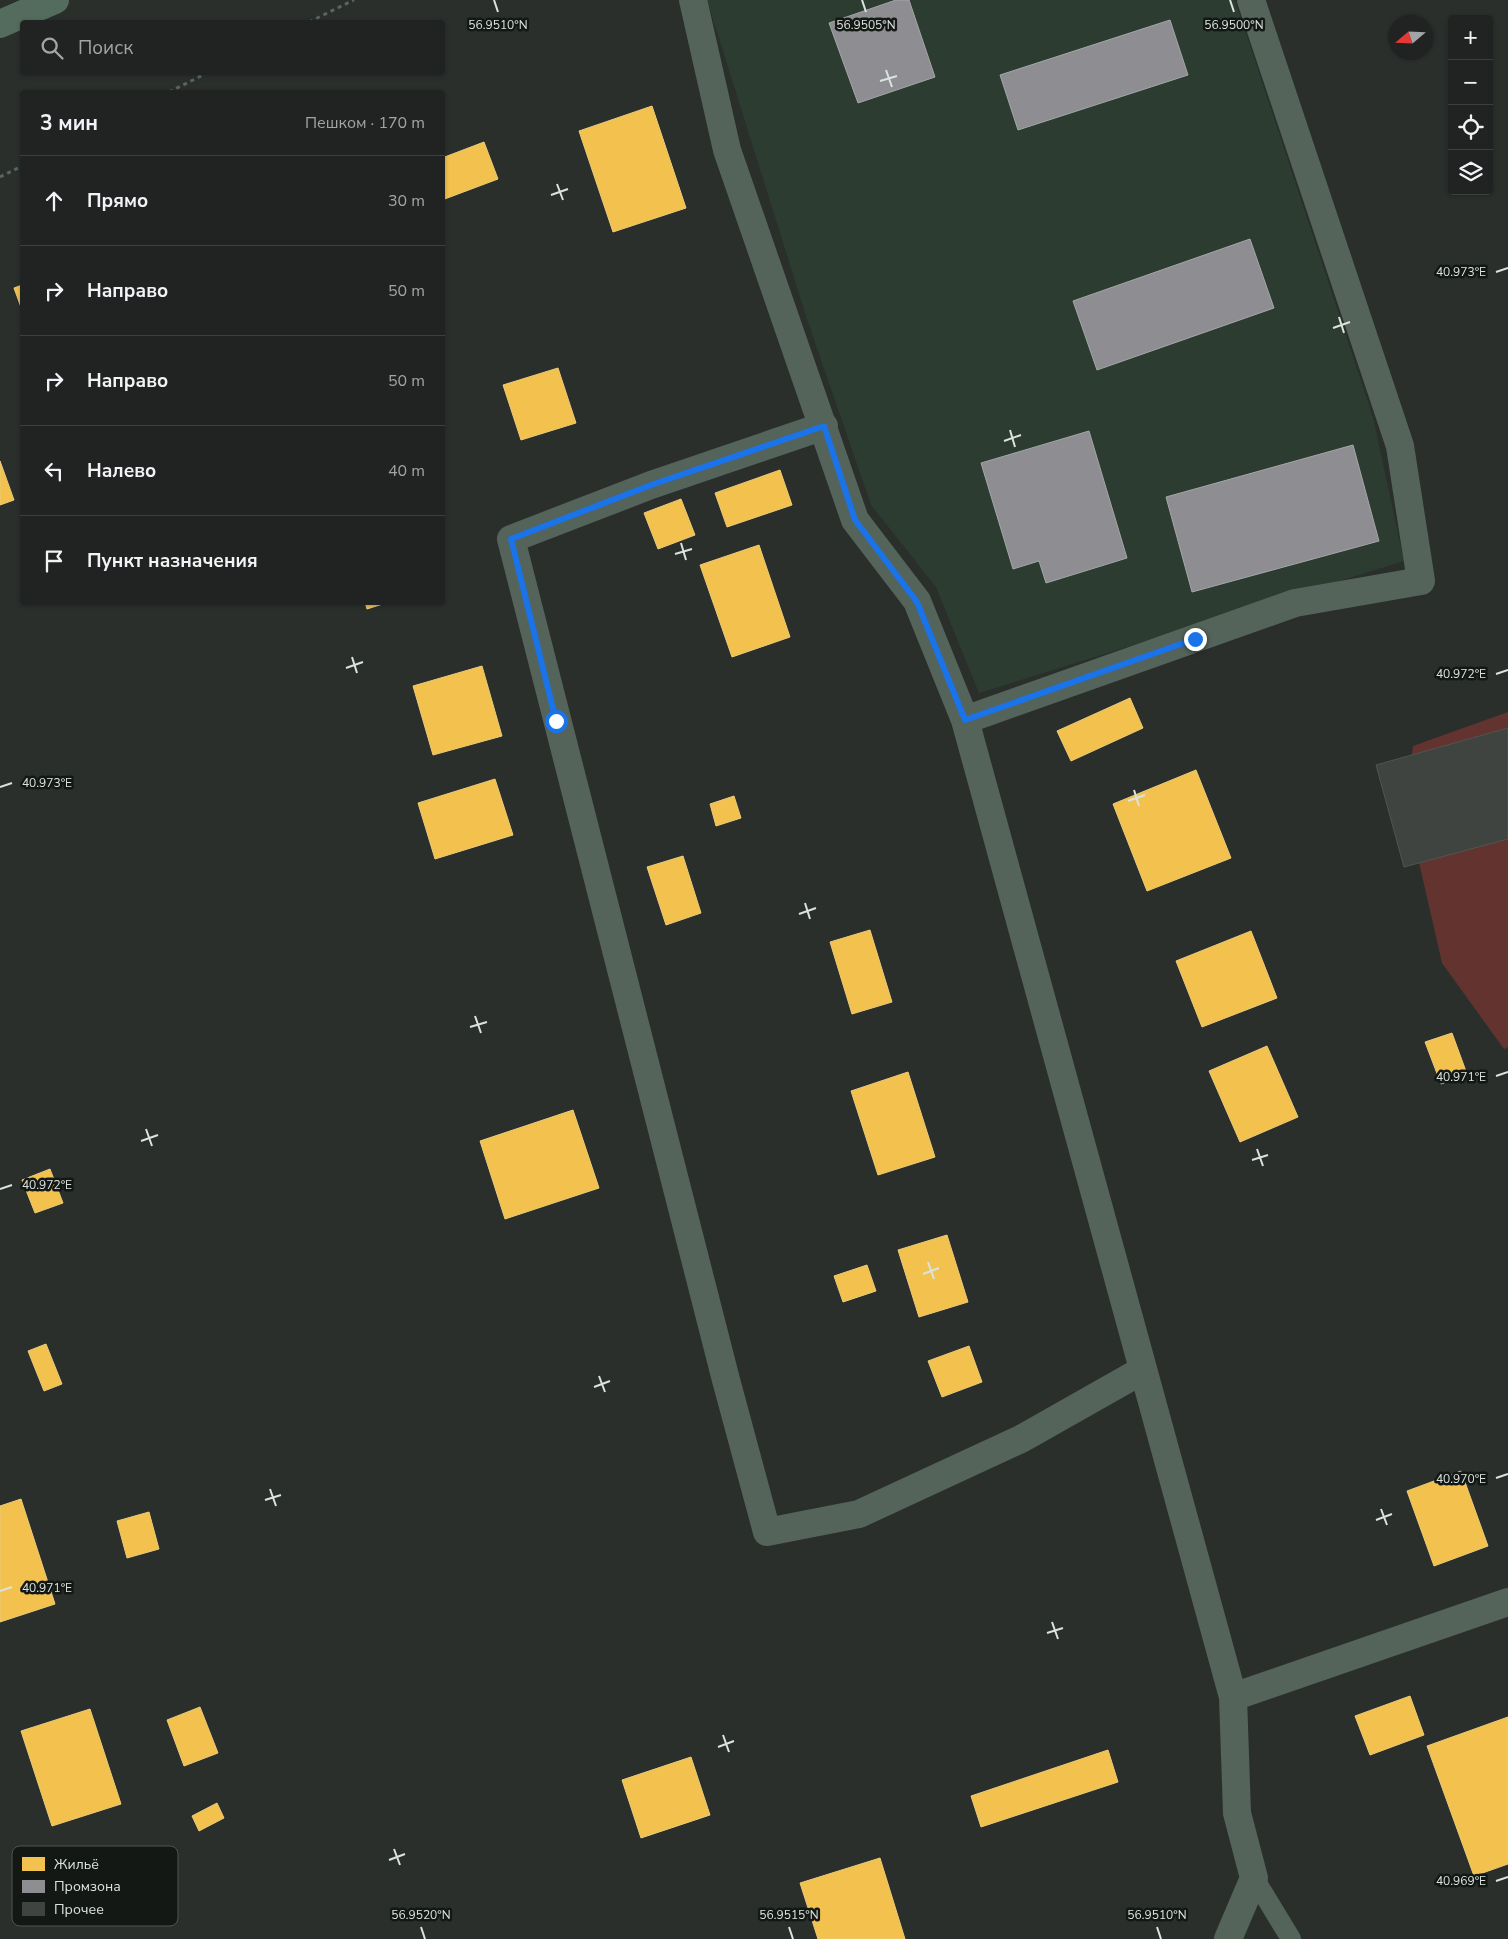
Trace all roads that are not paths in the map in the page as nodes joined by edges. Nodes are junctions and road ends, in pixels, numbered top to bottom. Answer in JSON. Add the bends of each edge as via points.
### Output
{"nodes":[{"id":1,"x":55,"y":0,"type":"edge"},
{"id":2,"x":693,"y":0,"type":"edge"},
{"id":3,"x":1251,"y":0,"type":"edge"},
{"id":4,"x":0,"y":24,"type":"edge"},
{"id":5,"x":824,"y":426,"type":"junction"},
{"id":6,"x":965,"y":720,"type":"junction"},
{"id":7,"x":1143,"y":1370,"type":"junction"},
{"id":8,"x":1508,"y":1602,"type":"edge"},
{"id":9,"x":1233,"y":1697,"type":"junction"},
{"id":10,"x":1254,"y":1878,"type":"junction"},
{"id":11,"x":1228,"y":1939,"type":"edge"},
{"id":12,"x":1291,"y":1939,"type":"edge"}],
"edges":[{"from":1,"to":4,"type":"highway"},
{"from":2,"to":5,"type":"street","via":[[727,150]]},
{"from":3,"to":6,"type":"street","via":[[1400,446],[1421,581],[1294,603]]},
{"from":5,"to":6,"type":"street","via":[[855,520],[917,602]]},
{"from":5,"to":7,"type":"street","via":[[651,485],[511,539],[767,1532],[859,1514],[1021,1439]]},
{"from":6,"to":7,"type":"street"},
{"from":7,"to":9,"type":"street"},
{"from":8,"to":9,"type":"street"},
{"from":9,"to":10,"type":"street","via":[[1237,1813]]},
{"from":10,"to":11,"type":"street"},
{"from":10,"to":12,"type":"lane"}]}
